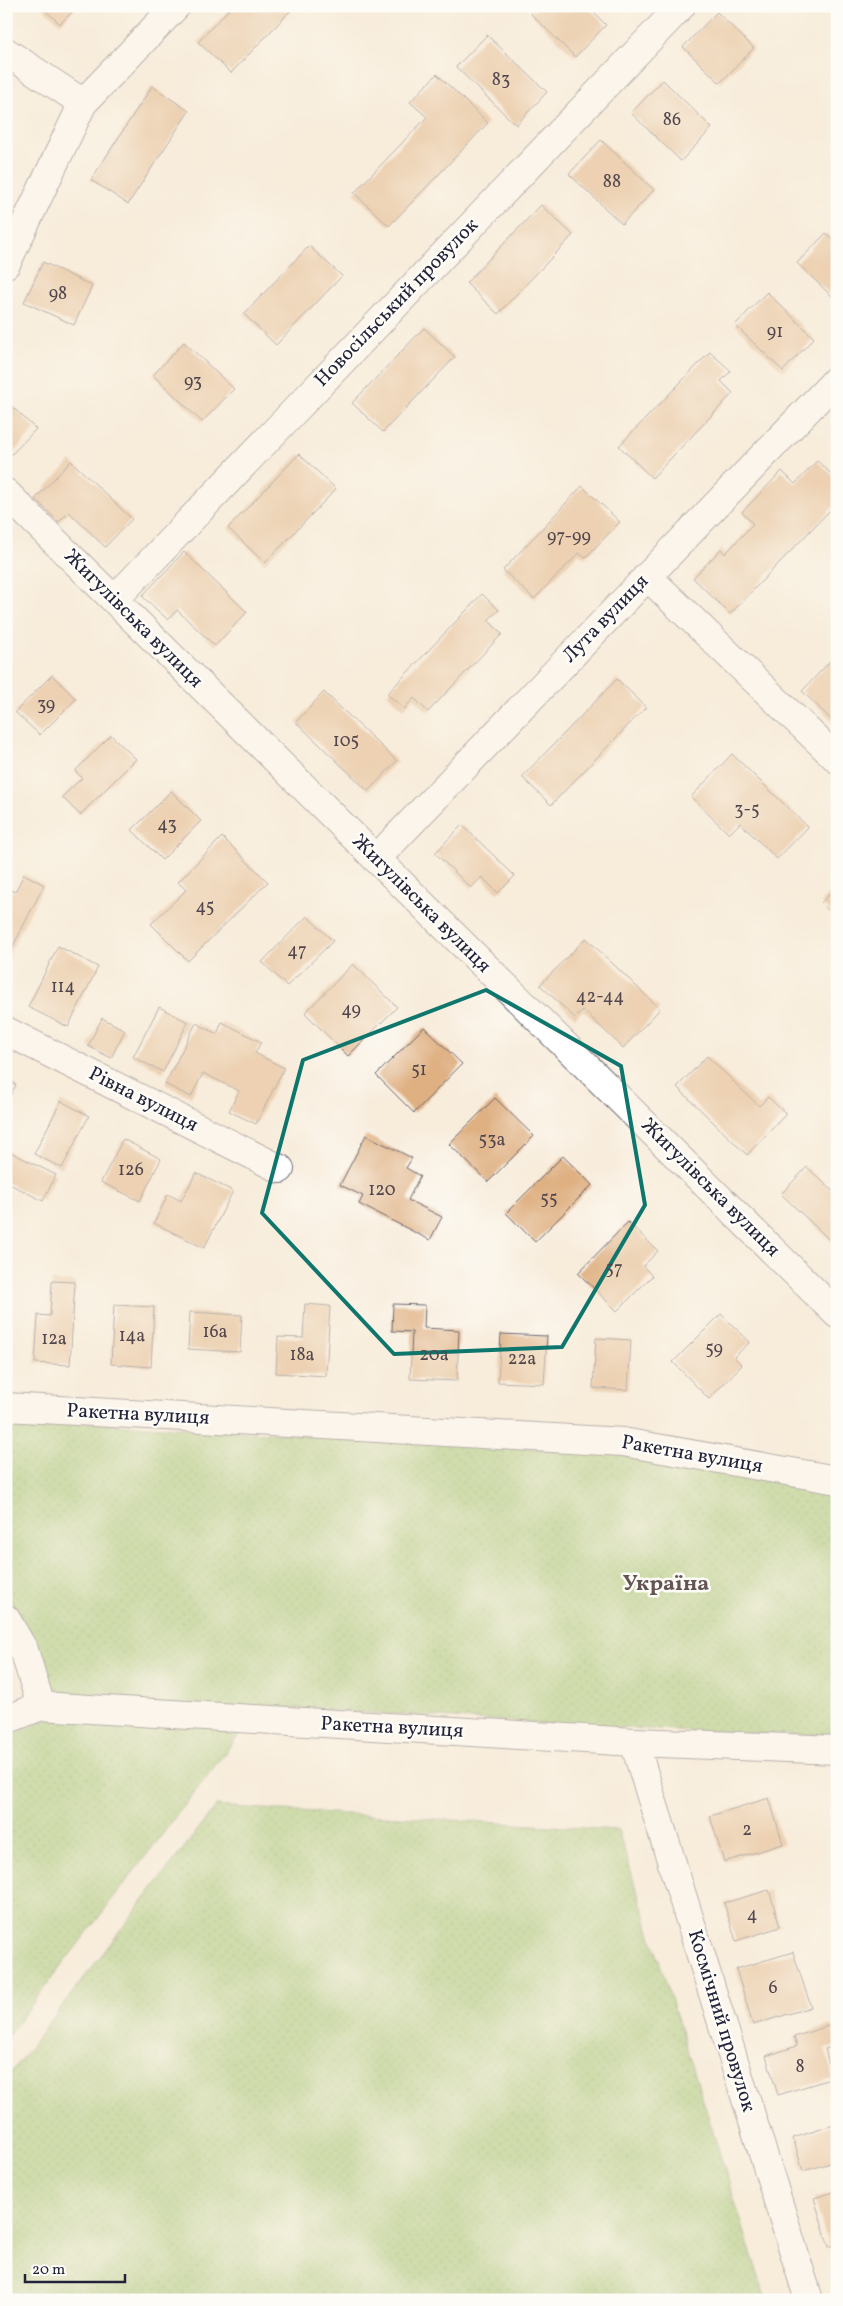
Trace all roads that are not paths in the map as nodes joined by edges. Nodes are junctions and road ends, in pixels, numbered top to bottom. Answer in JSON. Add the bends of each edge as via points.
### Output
{"nodes":[{"id":1,"x":176,"y":6,"type":"edge"},
{"id":2,"x":681,"y":6,"type":"edge"},
{"id":3,"x":6,"y":52,"type":"edge"},
{"id":4,"x":83,"y":103,"type":"junction"},
{"id":5,"x":6,"y":264,"type":"edge"},
{"id":6,"x":837,"y":378,"type":"edge"},
{"id":7,"x":6,"y":493,"type":"edge"},
{"id":8,"x":647,"y":576,"type":"junction"},
{"id":9,"x":114,"y":600,"type":"junction"},
{"id":10,"x":837,"y":759,"type":"edge"},
{"id":11,"x":376,"y":859,"type":"junction"},
{"id":12,"x":6,"y":1031,"type":"edge"},
{"id":13,"x":280,"y":1169,"type":"dead end"},
{"id":14,"x":837,"y":1314,"type":"edge"},
{"id":15,"x":6,"y":1407,"type":"edge"},
{"id":16,"x":837,"y":1480,"type":"edge"},
{"id":17,"x":6,"y":1619,"type":"edge"},
{"id":18,"x":41,"y":1706,"type":"junction"},
{"id":19,"x":6,"y":1720,"type":"edge"},
{"id":20,"x":634,"y":1742,"type":"junction"},
{"id":21,"x":837,"y":1750,"type":"edge"},
{"id":22,"x":809,"y":2300,"type":"edge"}],
"edges":[{"from":1,"to":4,"type":"street"},
{"from":2,"to":9,"type":"street","name":"Новосільський провулок"},
{"from":3,"to":4,"type":"street"},
{"from":4,"to":5,"type":"street"},
{"from":6,"to":8,"type":"street","name":"Лута вулиця"},
{"from":7,"to":9,"type":"street","name":"Жигулівська вулиця"},
{"from":8,"to":10,"type":"street"},
{"from":8,"to":11,"type":"street","name":"Лута вулиця"},
{"from":9,"to":11,"type":"street","name":"Жигулівська вулиця"},
{"from":11,"to":14,"type":"street","name":"Жигулівська вулиця"},
{"from":12,"to":13,"type":"street","name":"Рівна вулиця"},
{"from":15,"to":16,"type":"street","name":"Ракетна вулиця","via":[[623,1442]]},
{"from":17,"to":18,"type":"street","via":[[24,1650]]},
{"from":18,"to":19,"type":"street"},
{"from":18,"to":20,"type":"street","name":"Ракетна вулиця"},
{"from":20,"to":21,"type":"street","name":"Ракетна вулиця"},
{"from":20,"to":22,"type":"street","name":"Космічний провулок"}]}
